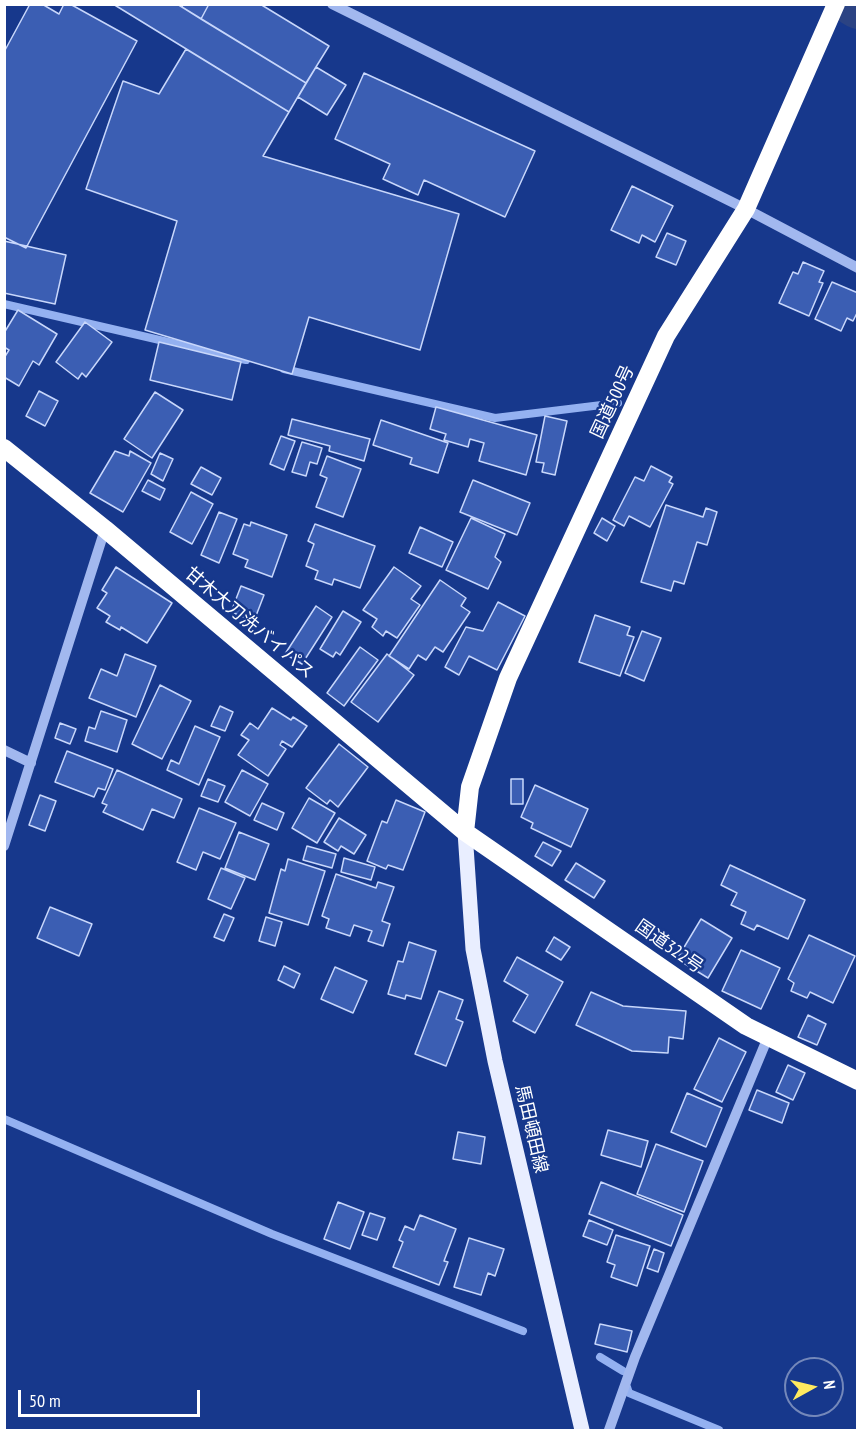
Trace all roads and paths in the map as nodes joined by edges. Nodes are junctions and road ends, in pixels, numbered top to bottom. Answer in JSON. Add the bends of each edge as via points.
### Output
{"nodes":[{"id":1,"x":332,"y":4,"type":"edge"},
{"id":2,"x":836,"y":4,"type":"edge"},
{"id":3,"x":746,"y":209,"type":"junction"},
{"id":4,"x":858,"y":268,"type":"edge"},
{"id":5,"x":4,"y":448,"type":"edge"},
{"id":6,"x":105,"y":529,"type":"junction"},
{"id":7,"x":4,"y":750,"type":"edge"},
{"id":8,"x":31,"y":763,"type":"junction"},
{"id":9,"x":465,"y":832,"type":"junction"},
{"id":10,"x":4,"y":846,"type":"edge"},
{"id":11,"x":768,"y":1037,"type":"junction"},
{"id":12,"x":858,"y":1081,"type":"edge"},
{"id":13,"x":582,"y":1431,"type":"edge"},
{"id":14,"x":609,"y":1431,"type":"edge"}],
"edges":[{"from":1,"to":3,"type":"street"},
{"from":2,"to":3,"type":"highway","name":"国道500号"},
{"from":3,"to":4,"type":"street"},
{"from":3,"to":9,"type":"highway","name":"国道500号","via":[[666,336],[508,678],[470,787]]},
{"from":5,"to":6,"type":"highway","name":"甘木大刀洗バイパス"},
{"from":6,"to":8,"type":"street"},
{"from":6,"to":9,"type":"highway","name":"甘木大刀洗バイパス"},
{"from":7,"to":8,"type":"street"},
{"from":8,"to":10,"type":"street"},
{"from":9,"to":11,"type":"highway","name":"国道322号","via":[[746,1026]]},
{"from":9,"to":13,"type":"main road","name":"馬田頓田線","via":[[473,949],[495,1061]]},
{"from":11,"to":12,"type":"highway","name":"国道322号"},
{"from":11,"to":14,"type":"street","via":[[639,1347]]}]}
